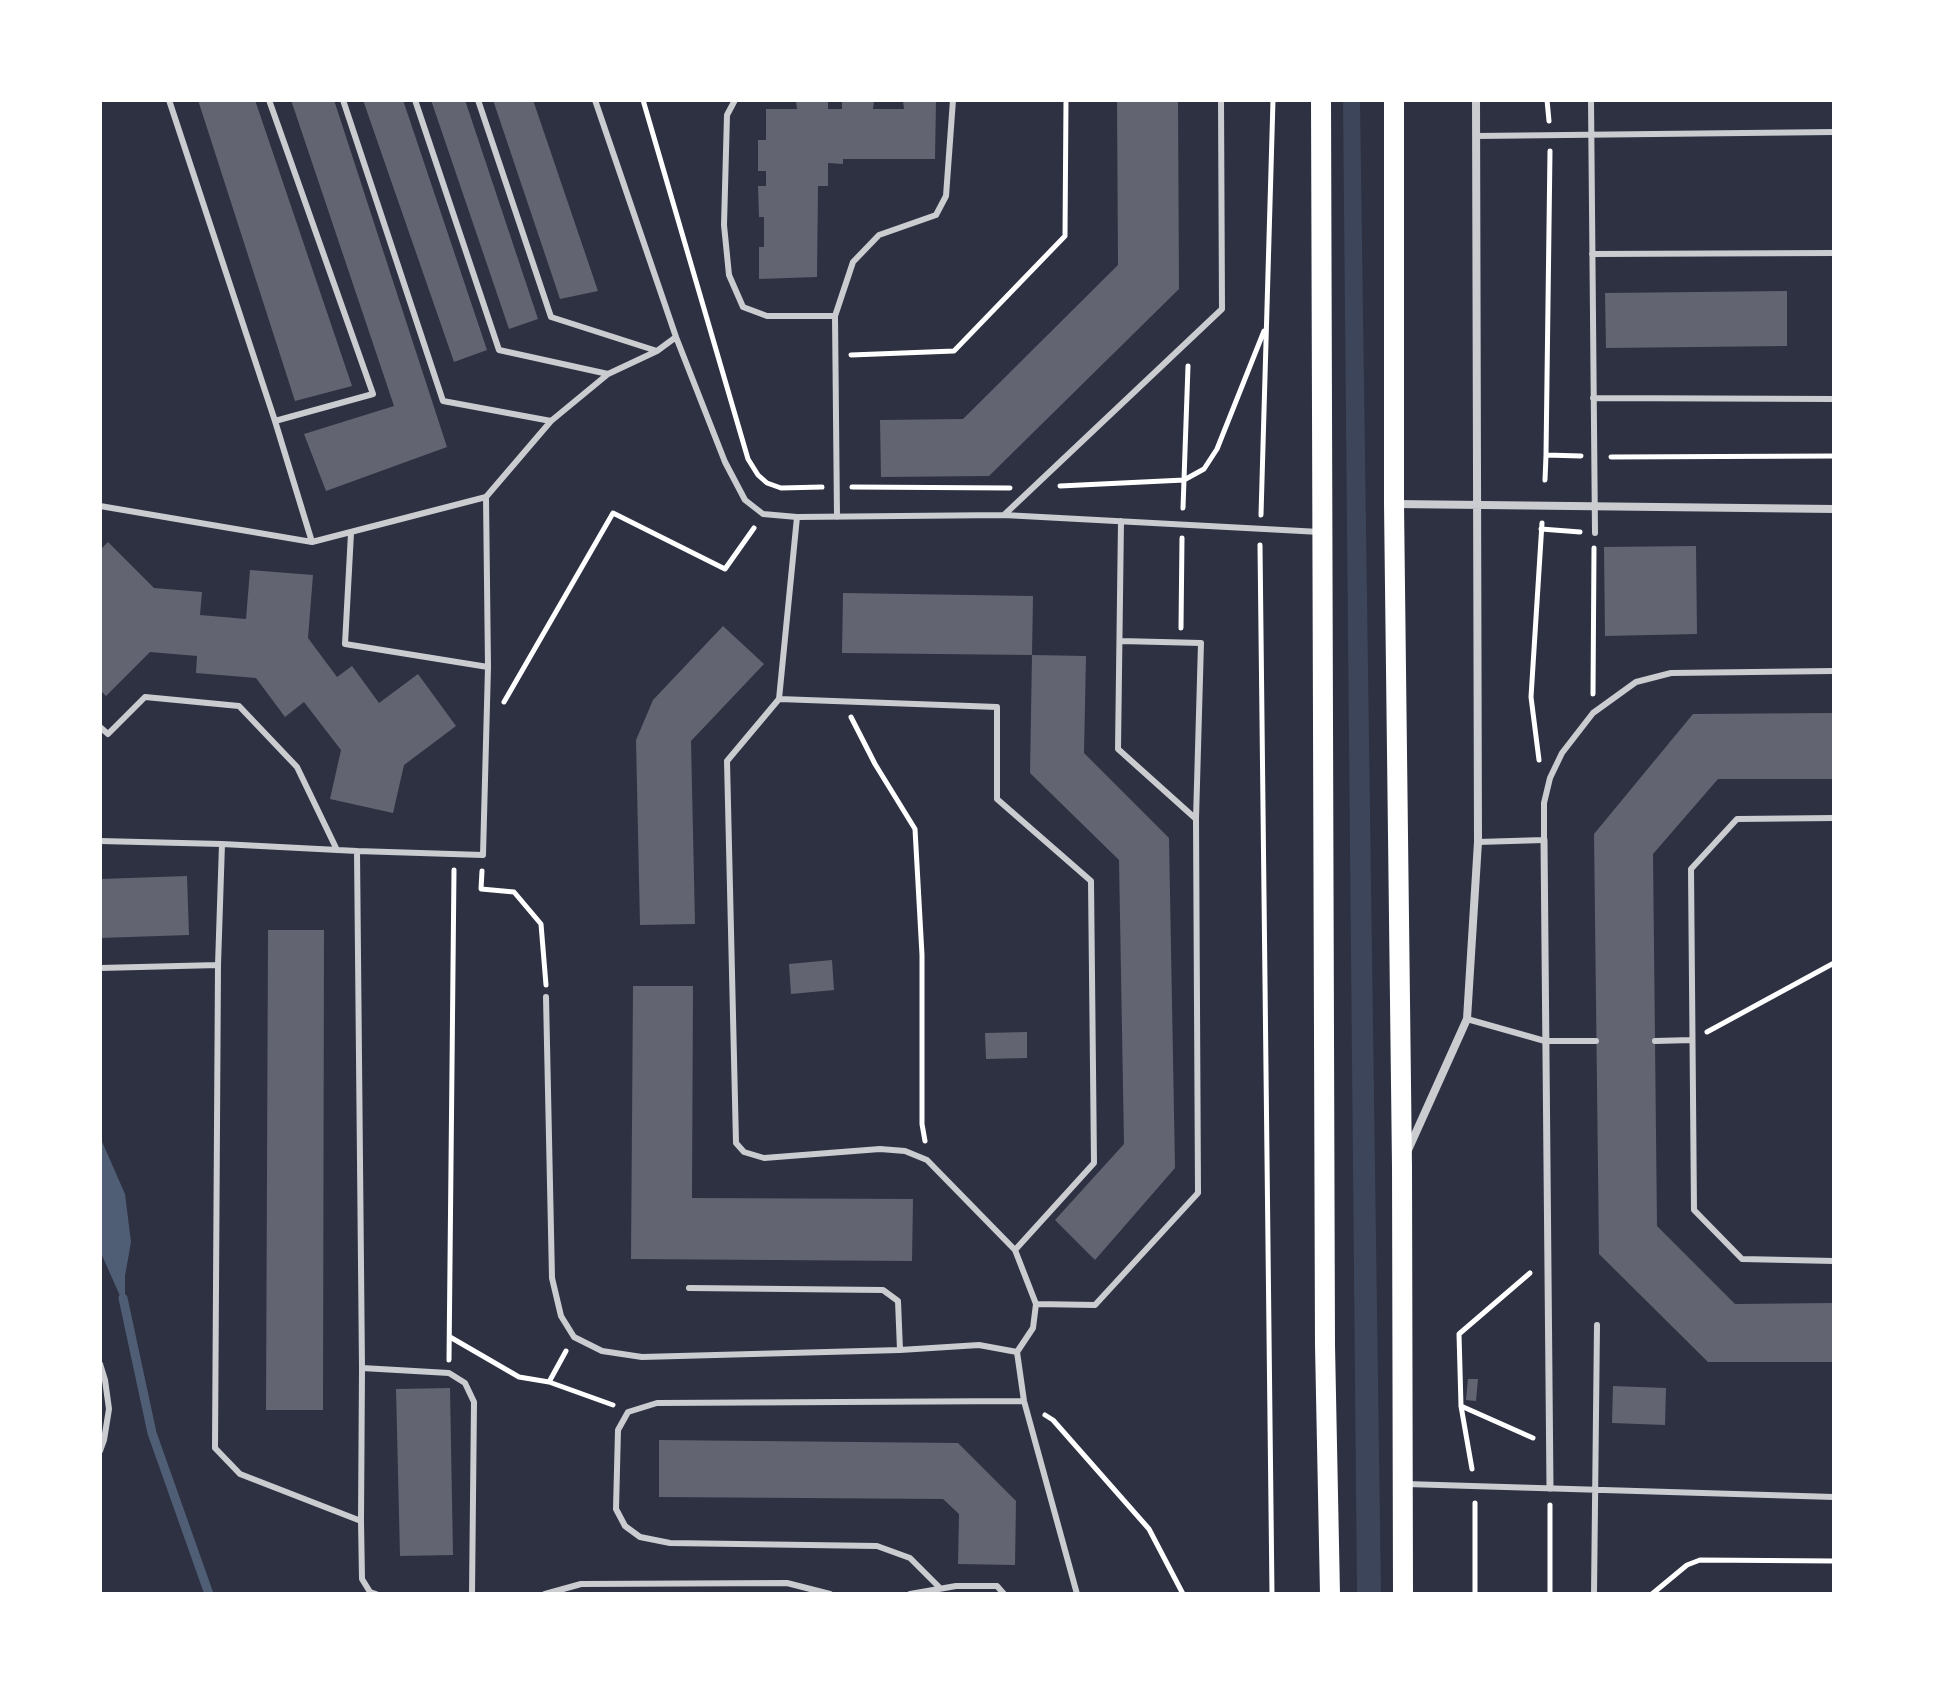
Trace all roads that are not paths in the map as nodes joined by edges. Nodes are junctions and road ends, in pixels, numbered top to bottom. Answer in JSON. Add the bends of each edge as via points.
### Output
{"nodes":[{"id":1,"x":169,"y":100,"type":"edge"},
{"id":2,"x":269,"y":100,"type":"edge"},
{"id":3,"x":343,"y":100,"type":"edge"},
{"id":4,"x":415,"y":100,"type":"edge"},
{"id":5,"x":478,"y":100,"type":"edge"},
{"id":6,"x":595,"y":100,"type":"edge"},
{"id":7,"x":735,"y":100,"type":"edge"},
{"id":8,"x":953,"y":100,"type":"edge"},
{"id":9,"x":1221,"y":100,"type":"edge"},
{"id":10,"x":1321,"y":100,"type":"edge"},
{"id":11,"x":1394,"y":100,"type":"edge"},
{"id":12,"x":1476,"y":100,"type":"edge"},
{"id":13,"x":1591,"y":100,"type":"edge"},
{"id":14,"x":1834,"y":132,"type":"edge"},
{"id":15,"x":1591,"y":133,"type":"junction"},
{"id":16,"x":1476,"y":136,"type":"junction"},
{"id":17,"x":1834,"y":253,"type":"edge"},
{"id":18,"x":1592,"y":254,"type":"junction"},
{"id":19,"x":835,"y":316,"type":"junction"},
{"id":20,"x":676,"y":337,"type":"junction"},
{"id":21,"x":657,"y":351,"type":"junction"},
{"id":22,"x":608,"y":374,"type":"junction"},
{"id":23,"x":1593,"y":398,"type":"junction"},
{"id":24,"x":1834,"y":399,"type":"edge"},
{"id":25,"x":275,"y":421,"type":"junction"},
{"id":26,"x":551,"y":421,"type":"junction"},
{"id":27,"x":486,"y":497,"type":"junction"},
{"id":28,"x":1394,"y":504,"type":"junction"},
{"id":29,"x":1476,"y":505,"type":"junction"},
{"id":30,"x":100,"y":506,"type":"edge"},
{"id":31,"x":1594,"y":506,"type":"junction"},
{"id":32,"x":1834,"y":509,"type":"edge"},
{"id":33,"x":1004,"y":515,"type":"junction"},
{"id":34,"x":797,"y":517,"type":"junction"},
{"id":35,"x":837,"y":517,"type":"junction"},
{"id":36,"x":1121,"y":521,"type":"junction"},
{"id":37,"x":351,"y":533,"type":"junction"},
{"id":38,"x":1322,"y":533,"type":"junction"},
{"id":39,"x":1595,"y":533,"type":"road end"},
{"id":40,"x":312,"y":542,"type":"junction"},
{"id":41,"x":1121,"y":641,"type":"junction"},
{"id":42,"x":488,"y":667,"type":"junction"},
{"id":43,"x":1834,"y":671,"type":"edge"},
{"id":44,"x":779,"y":699,"type":"junction"},
{"id":45,"x":100,"y":727,"type":"edge"},
{"id":46,"x":1834,"y":818,"type":"edge"},
{"id":47,"x":1196,"y":819,"type":"junction"},
{"id":48,"x":1544,"y":840,"type":"junction"},
{"id":49,"x":100,"y":841,"type":"edge"},
{"id":50,"x":1478,"y":842,"type":"junction"},
{"id":51,"x":222,"y":844,"type":"junction"},
{"id":52,"x":337,"y":850,"type":"junction"},
{"id":53,"x":357,"y":851,"type":"junction"},
{"id":54,"x":218,"y":965,"type":"junction"},
{"id":55,"x":100,"y":968,"type":"edge"},
{"id":56,"x":546,"y":997,"type":"road end"},
{"id":57,"x":1467,"y":1019,"type":"junction"},
{"id":58,"x":1692,"y":1040,"type":"junction"},
{"id":59,"x":1545,"y":1041,"type":"junction"},
{"id":60,"x":1596,"y":1041,"type":"dead end"},
{"id":61,"x":1655,"y":1041,"type":"dead end"},
{"id":62,"x":1402,"y":1166,"type":"junction"},
{"id":63,"x":1015,"y":1250,"type":"junction"},
{"id":64,"x":1834,"y":1261,"type":"edge"},
{"id":65,"x":689,"y":1288,"type":"dead end"},
{"id":66,"x":1036,"y":1304,"type":"junction"},
{"id":67,"x":1597,"y":1325,"type":"dead end"},
{"id":68,"x":900,"y":1350,"type":"junction"},
{"id":69,"x":1017,"y":1352,"type":"junction"},
{"id":70,"x":100,"y":1364,"type":"edge"},
{"id":71,"x":362,"y":1368,"type":"junction"},
{"id":72,"x":1024,"y":1401,"type":"junction"},
{"id":73,"x":100,"y":1451,"type":"edge"},
{"id":74,"x":1402,"y":1484,"type":"junction"},
{"id":75,"x":1550,"y":1488,"type":"junction"},
{"id":76,"x":1593,"y":1489,"type":"junction"},
{"id":77,"x":1834,"y":1497,"type":"edge"},
{"id":78,"x":361,"y":1521,"type":"junction"},
{"id":79,"x":956,"y":1586,"type":"junction"},
{"id":80,"x":939,"y":1587,"type":"junction"},
{"id":81,"x":376,"y":1594,"type":"edge"},
{"id":82,"x":472,"y":1594,"type":"edge"},
{"id":83,"x":545,"y":1594,"type":"edge"},
{"id":84,"x":830,"y":1594,"type":"edge"},
{"id":85,"x":910,"y":1594,"type":"edge"},
{"id":86,"x":956,"y":1594,"type":"edge"},
{"id":87,"x":1004,"y":1594,"type":"edge"},
{"id":88,"x":1077,"y":1594,"type":"edge"},
{"id":89,"x":1330,"y":1594,"type":"edge"},
{"id":90,"x":1403,"y":1594,"type":"edge"},
{"id":91,"x":1594,"y":1594,"type":"edge"}],
"edges":[{"from":1,"to":25,"type":"lane"},
{"from":2,"to":25,"type":"lane","via":[[373,394]]},
{"from":3,"to":26,"type":"lane","via":[[443,401]]},
{"from":4,"to":22,"type":"lane","via":[[499,350]]},
{"from":5,"to":21,"type":"lane","via":[[551,317]]},
{"from":6,"to":20,"type":"lane"},
{"from":7,"to":19,"type":"lane","via":[[727,115],[724,225],[729,275],[743,307],[767,316]]},
{"from":8,"to":19,"type":"lane","via":[[946,196],[936,215],[879,235],[853,262]]},
{"from":9,"to":33,"type":"lane","via":[[1222,309]]},
{"from":10,"to":38,"type":"main road"},
{"from":11,"to":28,"type":"main road"},
{"from":12,"to":16,"type":"street"},
{"from":13,"to":15,"type":"lane"},
{"from":14,"to":15,"type":"lane"},
{"from":15,"to":16,"type":"lane"},
{"from":15,"to":18,"type":"lane"},
{"from":16,"to":29,"type":"street"},
{"from":17,"to":18,"type":"lane"},
{"from":18,"to":23,"type":"lane"},
{"from":19,"to":35,"type":"lane"},
{"from":20,"to":21,"type":"lane"},
{"from":20,"to":34,"type":"lane","via":[[745,500],[763,514]]},
{"from":21,"to":22,"type":"lane"},
{"from":22,"to":26,"type":"lane"},
{"from":23,"to":24,"type":"lane"},
{"from":23,"to":31,"type":"lane"},
{"from":25,"to":40,"type":"lane"},
{"from":26,"to":27,"type":"lane"},
{"from":27,"to":37,"type":"lane"},
{"from":27,"to":42,"type":"lane"},
{"from":28,"to":29,"type":"street"},
{"from":28,"to":62,"type":"main road"},
{"from":29,"to":31,"type":"street"},
{"from":29,"to":50,"type":"street"},
{"from":30,"to":40,"type":"lane"},
{"from":31,"to":32,"type":"street"},
{"from":31,"to":39,"type":"lane"},
{"from":33,"to":35,"type":"lane"},
{"from":33,"to":36,"type":"lane"},
{"from":34,"to":35,"type":"lane"},
{"from":34,"to":44,"type":"lane"},
{"from":36,"to":38,"type":"lane"},
{"from":36,"to":41,"type":"lane"},
{"from":37,"to":40,"type":"lane"},
{"from":37,"to":42,"type":"lane","via":[[345,644]]},
{"from":38,"to":89,"type":"main road"},
{"from":41,"to":47,"type":"lane","via":[[1118,749]]},
{"from":41,"to":47,"type":"lane","via":[[1201,643]]},
{"from":42,"to":53,"type":"lane","via":[[483,855]]},
{"from":43,"to":48,"type":"lane","via":[[1671,673],[1636,682],[1593,713],[1562,753],[1544,803]]},
{"from":44,"to":63,"type":"lane","via":[[727,761],[736,1143],[744,1152],[764,1158],[905,1151],[927,1160]]},
{"from":44,"to":63,"type":"lane","via":[[997,707],[997,799],[1091,881],[1094,1163]]},
{"from":45,"to":52,"type":"lane","via":[[108,734],[145,697],[239,706],[297,767]]},
{"from":46,"to":58,"type":"lane","via":[[1737,819],[1691,869]]},
{"from":47,"to":66,"type":"lane","via":[[1198,1193],[1095,1305]]},
{"from":48,"to":50,"type":"lane"},
{"from":48,"to":59,"type":"street"},
{"from":49,"to":51,"type":"lane"},
{"from":50,"to":57,"type":"street"},
{"from":51,"to":52,"type":"lane"},
{"from":51,"to":54,"type":"lane"},
{"from":52,"to":53,"type":"lane"},
{"from":53,"to":71,"type":"lane"},
{"from":54,"to":55,"type":"lane"},
{"from":54,"to":78,"type":"lane","via":[[215,1448],[240,1474]]},
{"from":56,"to":68,"type":"lane","via":[[552,1278],[561,1316],[574,1337],[602,1351],[642,1357]]},
{"from":57,"to":59,"type":"lane"},
{"from":57,"to":62,"type":"street"},
{"from":58,"to":61,"type":"lane"},
{"from":58,"to":64,"type":"lane","via":[[1694,1210],[1742,1259]]},
{"from":59,"to":60,"type":"lane"},
{"from":59,"to":75,"type":"street"},
{"from":62,"to":74,"type":"main road"},
{"from":63,"to":66,"type":"lane"},
{"from":65,"to":68,"type":"lane","via":[[883,1290],[898,1301]]},
{"from":66,"to":69,"type":"lane","via":[[1033,1328]]},
{"from":67,"to":76,"type":"lane"},
{"from":68,"to":69,"type":"lane","via":[[979,1345]]},
{"from":69,"to":72,"type":"lane"},
{"from":70,"to":73,"type":"lane","via":[[109,1409]]},
{"from":71,"to":78,"type":"lane"},
{"from":71,"to":82,"type":"lane","via":[[449,1373],[465,1383],[474,1402]]},
{"from":72,"to":80,"type":"lane","via":[[657,1403],[628,1412],[618,1430],[616,1509],[625,1526],[640,1537],[670,1543],[877,1546],[910,1558]]},
{"from":72,"to":88,"type":"lane"},
{"from":74,"to":75,"type":"lane"},
{"from":74,"to":90,"type":"main road"},
{"from":75,"to":76,"type":"lane"},
{"from":76,"to":77,"type":"lane"},
{"from":76,"to":91,"type":"lane"},
{"from":78,"to":81,"type":"lane","via":[[362,1579]]},
{"from":79,"to":80,"type":"lane"},
{"from":79,"to":86,"type":"lane"},
{"from":79,"to":87,"type":"lane","via":[[997,1586]]},
{"from":80,"to":85,"type":"lane"},
{"from":83,"to":84,"type":"lane","via":[[581,1584],[771,1583]]}]}
